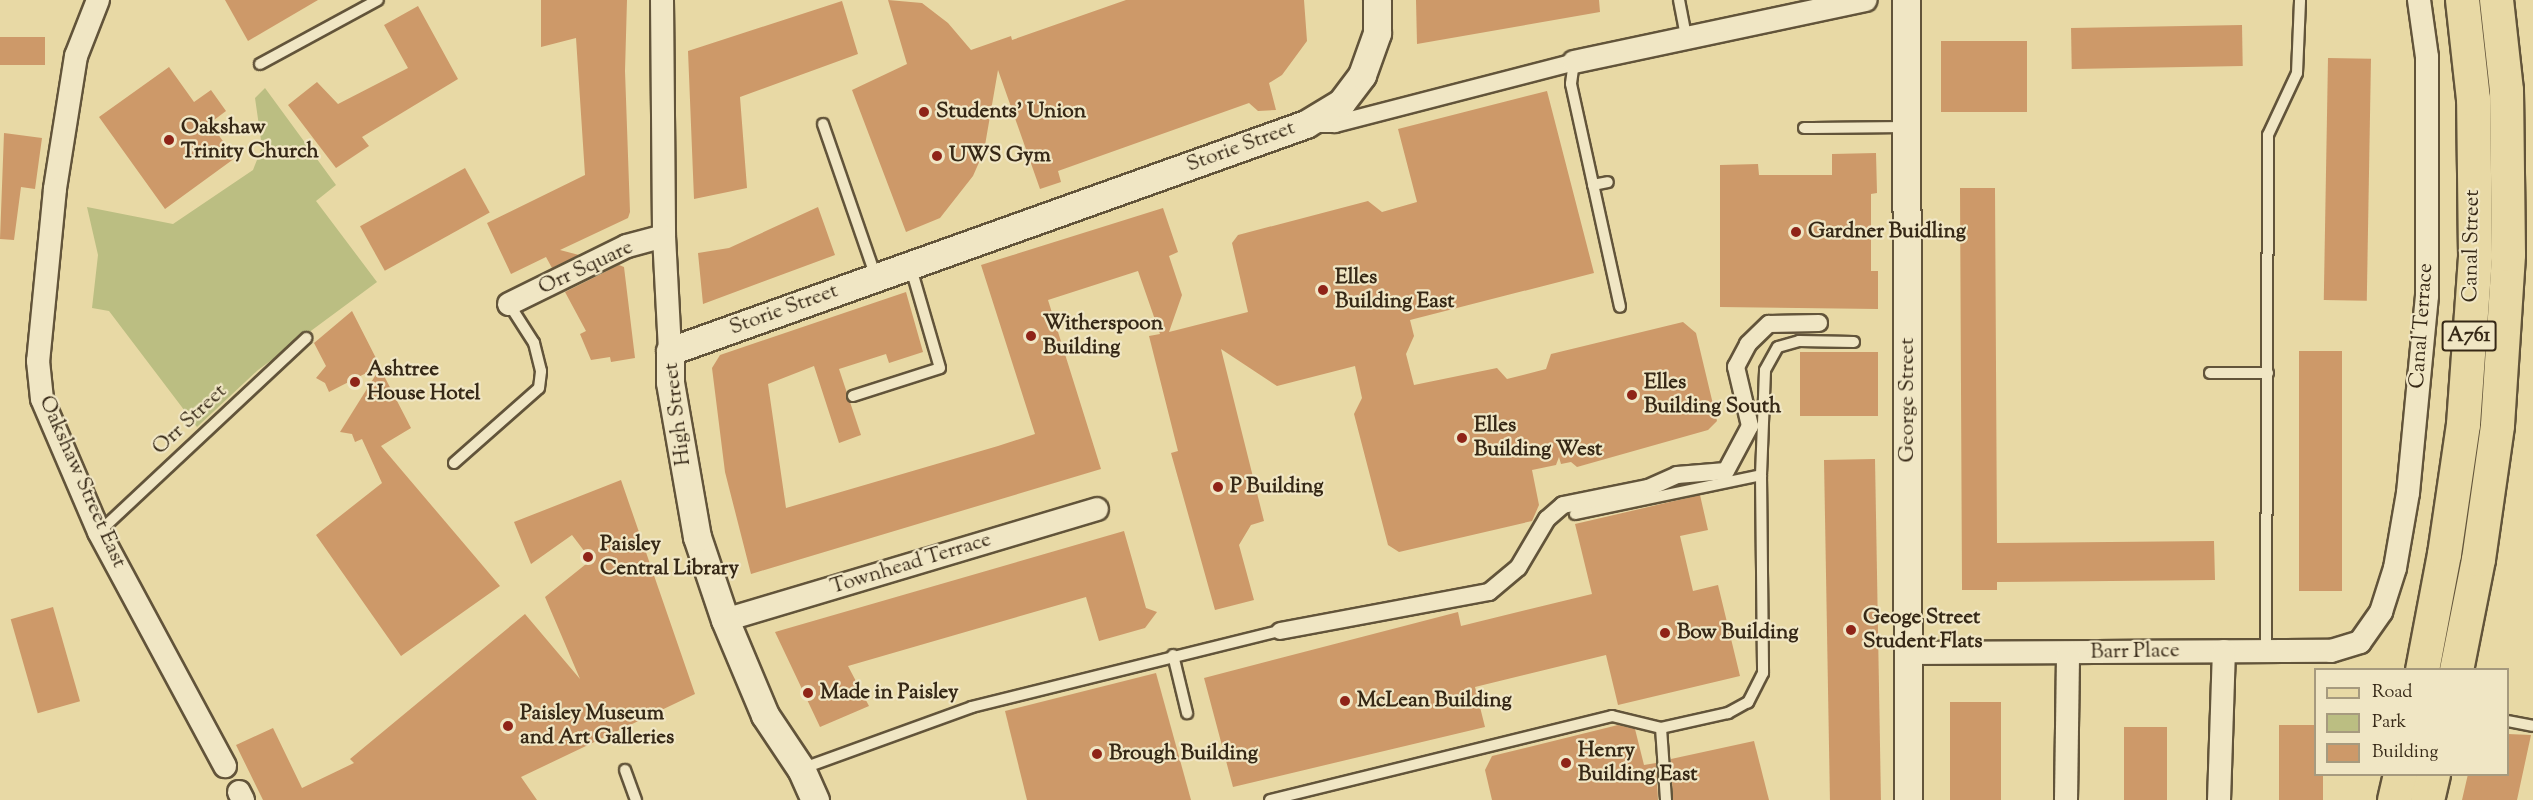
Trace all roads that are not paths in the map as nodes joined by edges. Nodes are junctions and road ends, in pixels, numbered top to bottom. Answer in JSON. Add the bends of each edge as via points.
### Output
{"nodes":[{"id":1,"x":98,"y":0,"type":"edge"},
{"id":2,"x":378,"y":0,"type":"edge"},
{"id":3,"x":662,"y":0,"type":"edge"},
{"id":4,"x":1377,"y":0,"type":"edge"},
{"id":5,"x":1679,"y":0,"type":"edge"},
{"id":6,"x":1865,"y":0,"type":"edge"},
{"id":7,"x":1906,"y":0,"type":"edge"},
{"id":8,"x":2300,"y":0,"type":"edge"},
{"id":9,"x":2419,"y":0,"type":"edge"},
{"id":10,"x":2462,"y":0,"type":"edge"},
{"id":11,"x":2496,"y":0,"type":"edge"},
{"id":12,"x":1686,"y":37,"type":"junction"},
{"id":13,"x":1574,"y":62,"type":"junction"},
{"id":14,"x":260,"y":64,"type":"dead end"},
{"id":15,"x":823,"y":124,"type":"dead end"},
{"id":16,"x":1306,"y":124,"type":"junction"},
{"id":17,"x":1804,"y":128,"type":"dead end"},
{"id":18,"x":1905,"y":128,"type":"junction"},
{"id":19,"x":1608,"y":182,"type":"dead end"},
{"id":20,"x":1593,"y":185,"type":"junction"},
{"id":21,"x":664,"y":236,"type":"junction"},
{"id":22,"x":909,"y":265,"type":"junction"},
{"id":23,"x":877,"y":277,"type":"junction"},
{"id":24,"x":509,"y":304,"type":"joint"},
{"id":25,"x":1620,"y":307,"type":"dead end"},
{"id":26,"x":1819,"y":323,"type":"dead end"},
{"id":27,"x":306,"y":338,"type":"dead end"},
{"id":28,"x":1854,"y":342,"type":"dead end"},
{"id":29,"x":670,"y":351,"type":"junction"},
{"id":30,"x":2268,"y":373,"type":"junction"},
{"id":31,"x":2210,"y":374,"type":"dead end"},
{"id":32,"x":853,"y":396,"type":"dead end"},
{"id":33,"x":454,"y":463,"type":"dead end"},
{"id":34,"x":1761,"y":475,"type":"junction"},
{"id":35,"x":1097,"y":509,"type":"dead end"},
{"id":36,"x":1575,"y":514,"type":"dead end"},
{"id":37,"x":99,"y":532,"type":"junction"},
{"id":38,"x":725,"y":620,"type":"junction"},
{"id":39,"x":1280,"y":631,"type":"joint"},
{"id":40,"x":2360,"y":642,"type":"joint"},
{"id":41,"x":2266,"y":650,"type":"junction"},
{"id":42,"x":2224,"y":651,"type":"junction"},
{"id":43,"x":1908,"y":653,"type":"junction"},
{"id":44,"x":2068,"y":653,"type":"junction"},
{"id":45,"x":1173,"y":655,"type":"junction"},
{"id":46,"x":2422,"y":668,"type":"edge"},
{"id":47,"x":2456,"y":668,"type":"edge"},
{"id":48,"x":1187,"y":714,"type":"dead end"},
{"id":49,"x":2509,"y":721,"type":"edge"},
{"id":50,"x":2533,"y":726,"type":"edge"},
{"id":51,"x":1661,"y":728,"type":"junction"},
{"id":52,"x":225,"y":766,"type":"dead end"},
{"id":53,"x":801,"y":769,"type":"junction"},
{"id":54,"x":626,"y":770,"type":"dead end"},
{"id":55,"x":2400,"y":776,"type":"edge"},
{"id":56,"x":2433,"y":776,"type":"edge"},
{"id":57,"x":636,"y":800,"type":"edge"},
{"id":58,"x":815,"y":800,"type":"edge"},
{"id":59,"x":1270,"y":800,"type":"edge"},
{"id":60,"x":1666,"y":800,"type":"edge"},
{"id":61,"x":1908,"y":800,"type":"edge"},
{"id":62,"x":2066,"y":800,"type":"edge"},
{"id":63,"x":2219,"y":800,"type":"edge"},
{"id":64,"x":2394,"y":800,"type":"edge"},
{"id":65,"x":2427,"y":800,"type":"edge"}],
"edges":[{"from":1,"to":37,"type":"street","name":"Oakshaw Street East","via":[[76,56],[55,189],[38,361],[42,399]]},
{"from":2,"to":14,"type":"lane"},
{"from":3,"to":21,"type":"street","name":"High Street"},
{"from":4,"to":16,"type":"street","via":[[1377,33],[1362,75],[1341,104]]},
{"from":5,"to":12,"type":"lane"},
{"from":6,"to":12,"type":"street","name":"Storie Street"},
{"from":7,"to":18,"type":"street","name":"George Street"},
{"from":8,"to":30,"type":"lane","via":[[2297,73],[2268,135]]},
{"from":9,"to":40,"type":"street","name":"Canal Terrace","via":[[2427,57],[2426,307],[2408,493],[2395,568],[2381,612]]},
{"from":10,"to":46,"type":"main road","name":"Canal Street","number":"A761","via":[[2473,99],[2475,255],[2463,424]]},
{"from":11,"to":47,"type":"main road","name":"Canal Street","number":"A761","via":[[2506,90],[2508,254],[2497,425],[2478,559]]},
{"from":12,"to":13,"type":"street","name":"Storie Street"},
{"from":13,"to":16,"type":"street","name":"Storie Street","via":[[1335,124]]},
{"from":13,"to":20,"type":"lane","via":[[1570,84]]},
{"from":15,"to":23,"type":"lane"},
{"from":16,"to":22,"type":"street","name":"Storie Street"},
{"from":17,"to":18,"type":"lane"},
{"from":18,"to":43,"type":"street","name":"George Street"},
{"from":19,"to":20,"type":"lane"},
{"from":20,"to":25,"type":"lane"},
{"from":21,"to":24,"type":"street","name":"Orr Square","via":[[627,246]]},
{"from":21,"to":29,"type":"street","name":"High Street"},
{"from":22,"to":23,"type":"street","name":"Storie Street"},
{"from":22,"to":32,"type":"lane","via":[[940,368]]},
{"from":23,"to":29,"type":"street","name":"Storie Street"},
{"from":24,"to":33,"type":"lane","via":[[534,343],[542,371],[539,388]]},
{"from":26,"to":39,"type":"street","via":[[1769,324],[1748,344],[1736,367],[1750,426],[1726,471],[1677,475],[1648,488],[1563,505],[1547,519],[1518,568],[1489,592]]},
{"from":27,"to":37,"type":"lane","name":"Orr Street"},
{"from":28,"to":34,"type":"lane","via":[[1799,341],[1778,348],[1765,370]]},
{"from":29,"to":38,"type":"street","name":"High Street","via":[[670,382],[695,526]]},
{"from":30,"to":31,"type":"lane"},
{"from":30,"to":41,"type":"lane"},
{"from":34,"to":36,"type":"lane"},
{"from":34,"to":51,"type":"lane","via":[[1762,673],[1748,702],[1728,713]]},
{"from":35,"to":38,"type":"street","name":"Townhead Terrace"},
{"from":37,"to":52,"type":"street","name":"Oakshaw Street East"},
{"from":38,"to":53,"type":"street","name":"High Street","via":[[765,715]]},
{"from":39,"to":45,"type":"lane"},
{"from":40,"to":41,"type":"street","name":"Barr Place","via":[[2331,651]]},
{"from":41,"to":42,"type":"street","name":"Barr Place"},
{"from":42,"to":44,"type":"street","name":"Barr Place"},
{"from":42,"to":63,"type":"street"},
{"from":43,"to":44,"type":"street","name":"Barr Place"},
{"from":43,"to":61,"type":"street","name":"George Street"},
{"from":44,"to":62,"type":"street"},
{"from":45,"to":48,"type":"lane"},
{"from":45,"to":53,"type":"lane","via":[[972,707]]},
{"from":49,"to":50,"type":"lane"},
{"from":51,"to":59,"type":"lane","via":[[1612,716]]},
{"from":51,"to":60,"type":"lane"},
{"from":53,"to":58,"type":"street","name":"High Street"},
{"from":54,"to":57,"type":"lane"},
{"from":55,"to":64,"type":"main road"},
{"from":56,"to":65,"type":"main road"}]}
